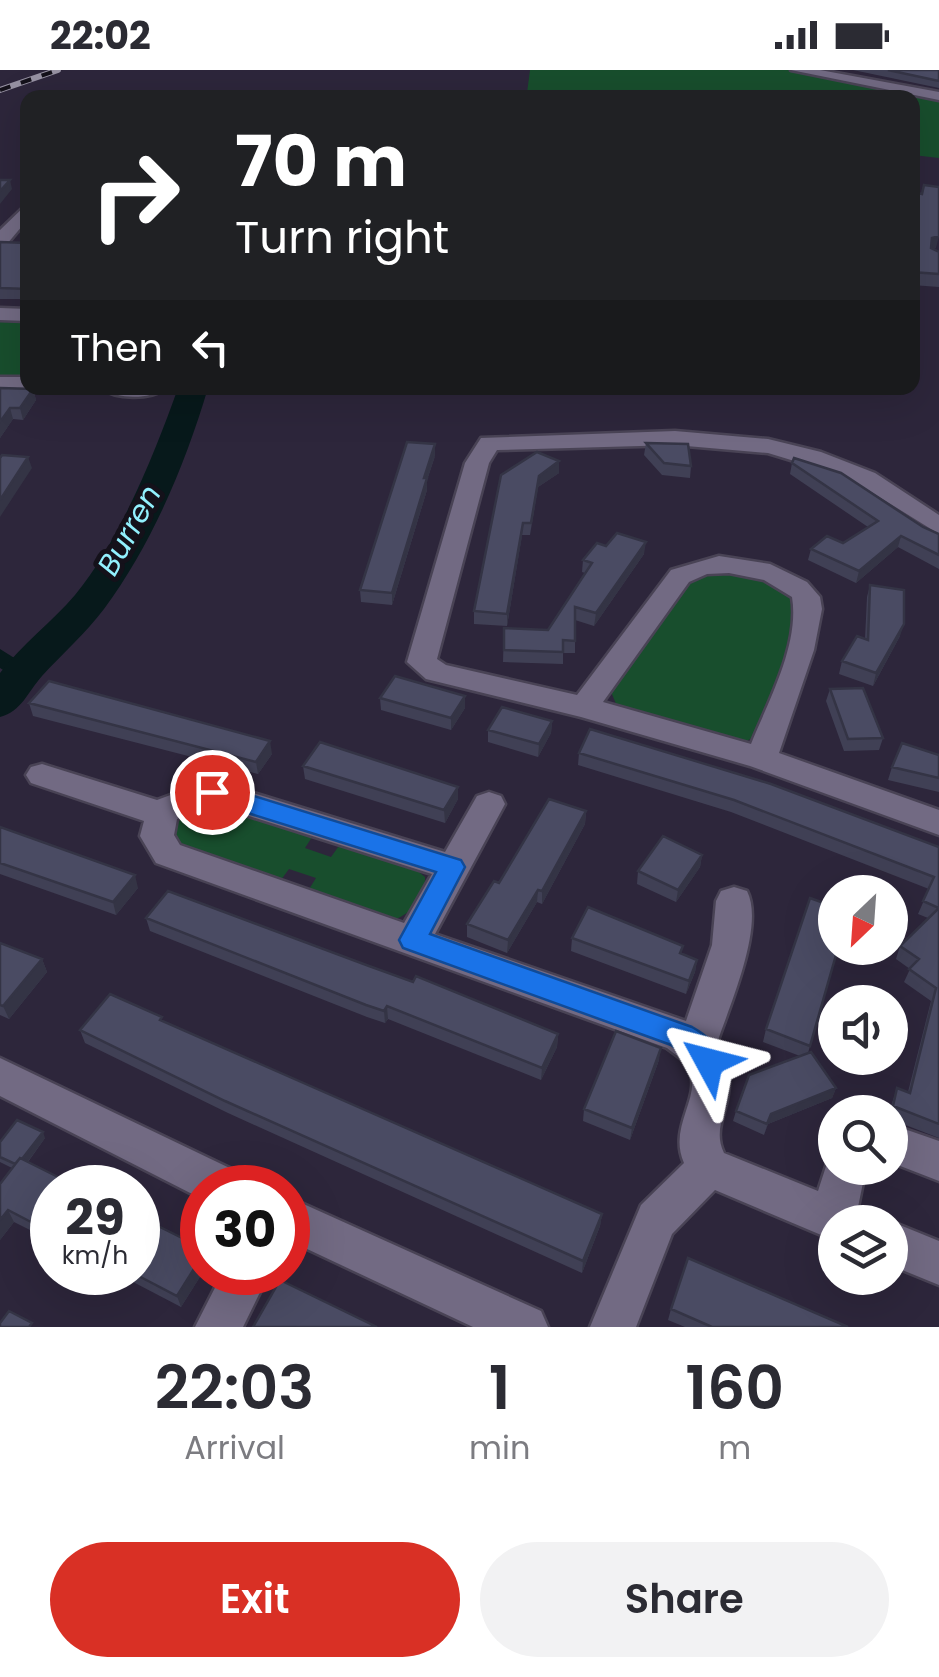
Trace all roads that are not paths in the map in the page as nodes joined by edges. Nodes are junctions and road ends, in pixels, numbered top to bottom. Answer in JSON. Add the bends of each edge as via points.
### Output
{"nodes":[{"id":1,"x":798,"y":70,"type":"edge"},
{"id":2,"x":906,"y":90,"type":"edge"},
{"id":3,"x":20,"y":217,"type":"edge"},
{"id":4,"x":0,"y":240,"type":"edge"},
{"id":5,"x":939,"y":526,"type":"edge"},
{"id":6,"x":584,"y":707,"type":"junction"},
{"id":7,"x":761,"y":758,"type":"junction"},
{"id":8,"x":42,"y":775,"type":"dead end"},
{"id":9,"x":489,"y":804,"type":"dead end"},
{"id":10,"x":162,"y":814,"type":"junction"},
{"id":11,"x":939,"y":823,"type":"edge"},
{"id":12,"x":452,"y":867,"type":"junction"},
{"id":13,"x":734,"y":901,"type":"dead end"},
{"id":14,"x":413,"y":940,"type":"junction"},
{"id":15,"x":697,"y":1045,"type":"junction"},
{"id":16,"x":0,"y":1076,"type":"edge"},
{"id":17,"x":908,"y":1150,"type":"edge"},
{"id":18,"x":939,"y":1162,"type":"edge"},
{"id":19,"x":180,"y":1165,"type":"edge"},
{"id":20,"x":709,"y":1167,"type":"junction"},
{"id":21,"x":818,"y":1213,"type":"edge"},
{"id":22,"x":310,"y":1228,"type":"edge"},
{"id":23,"x":908,"y":1250,"type":"edge"},
{"id":24,"x":939,"y":1263,"type":"edge"},
{"id":25,"x":235,"y":1295,"type":"edge"},
{"id":26,"x":218,"y":1327,"type":"edge"},
{"id":27,"x":526,"y":1327,"type":"edge"},
{"id":28,"x":613,"y":1327,"type":"edge"}],
"edges":[{"from":1,"to":2,"type":"street"},
{"from":3,"to":4,"type":"street"},
{"from":5,"to":6,"type":"street","via":[[856,472],[804,456],[659,436],[489,443],[422,662],[436,672]]},
{"from":6,"to":7,"type":"street"},
{"from":6,"to":7,"type":"street","via":[[680,576],[721,563],[772,573],[806,598],[810,612]]},
{"from":7,"to":11,"type":"street"},
{"from":8,"to":10,"type":"street"},
{"from":9,"to":12,"type":"street"},
{"from":10,"to":12,"type":"street","via":[[212,792]]},
{"from":10,"to":14,"type":"street","via":[[158,836],[168,854]]},
{"from":12,"to":14,"type":"street"},
{"from":13,"to":15,"type":"street","via":[[730,945]]},
{"from":14,"to":15,"type":"street"},
{"from":15,"to":20,"type":"street","via":[[715,1080],[697,1142]]},
{"from":16,"to":19,"type":"street"},
{"from":17,"to":18,"type":"street"},
{"from":20,"to":21,"type":"street"},
{"from":20,"to":28,"type":"street","via":[[656,1220]]},
{"from":22,"to":27,"type":"street"},
{"from":23,"to":24,"type":"street"},
{"from":25,"to":26,"type":"street"}]}
